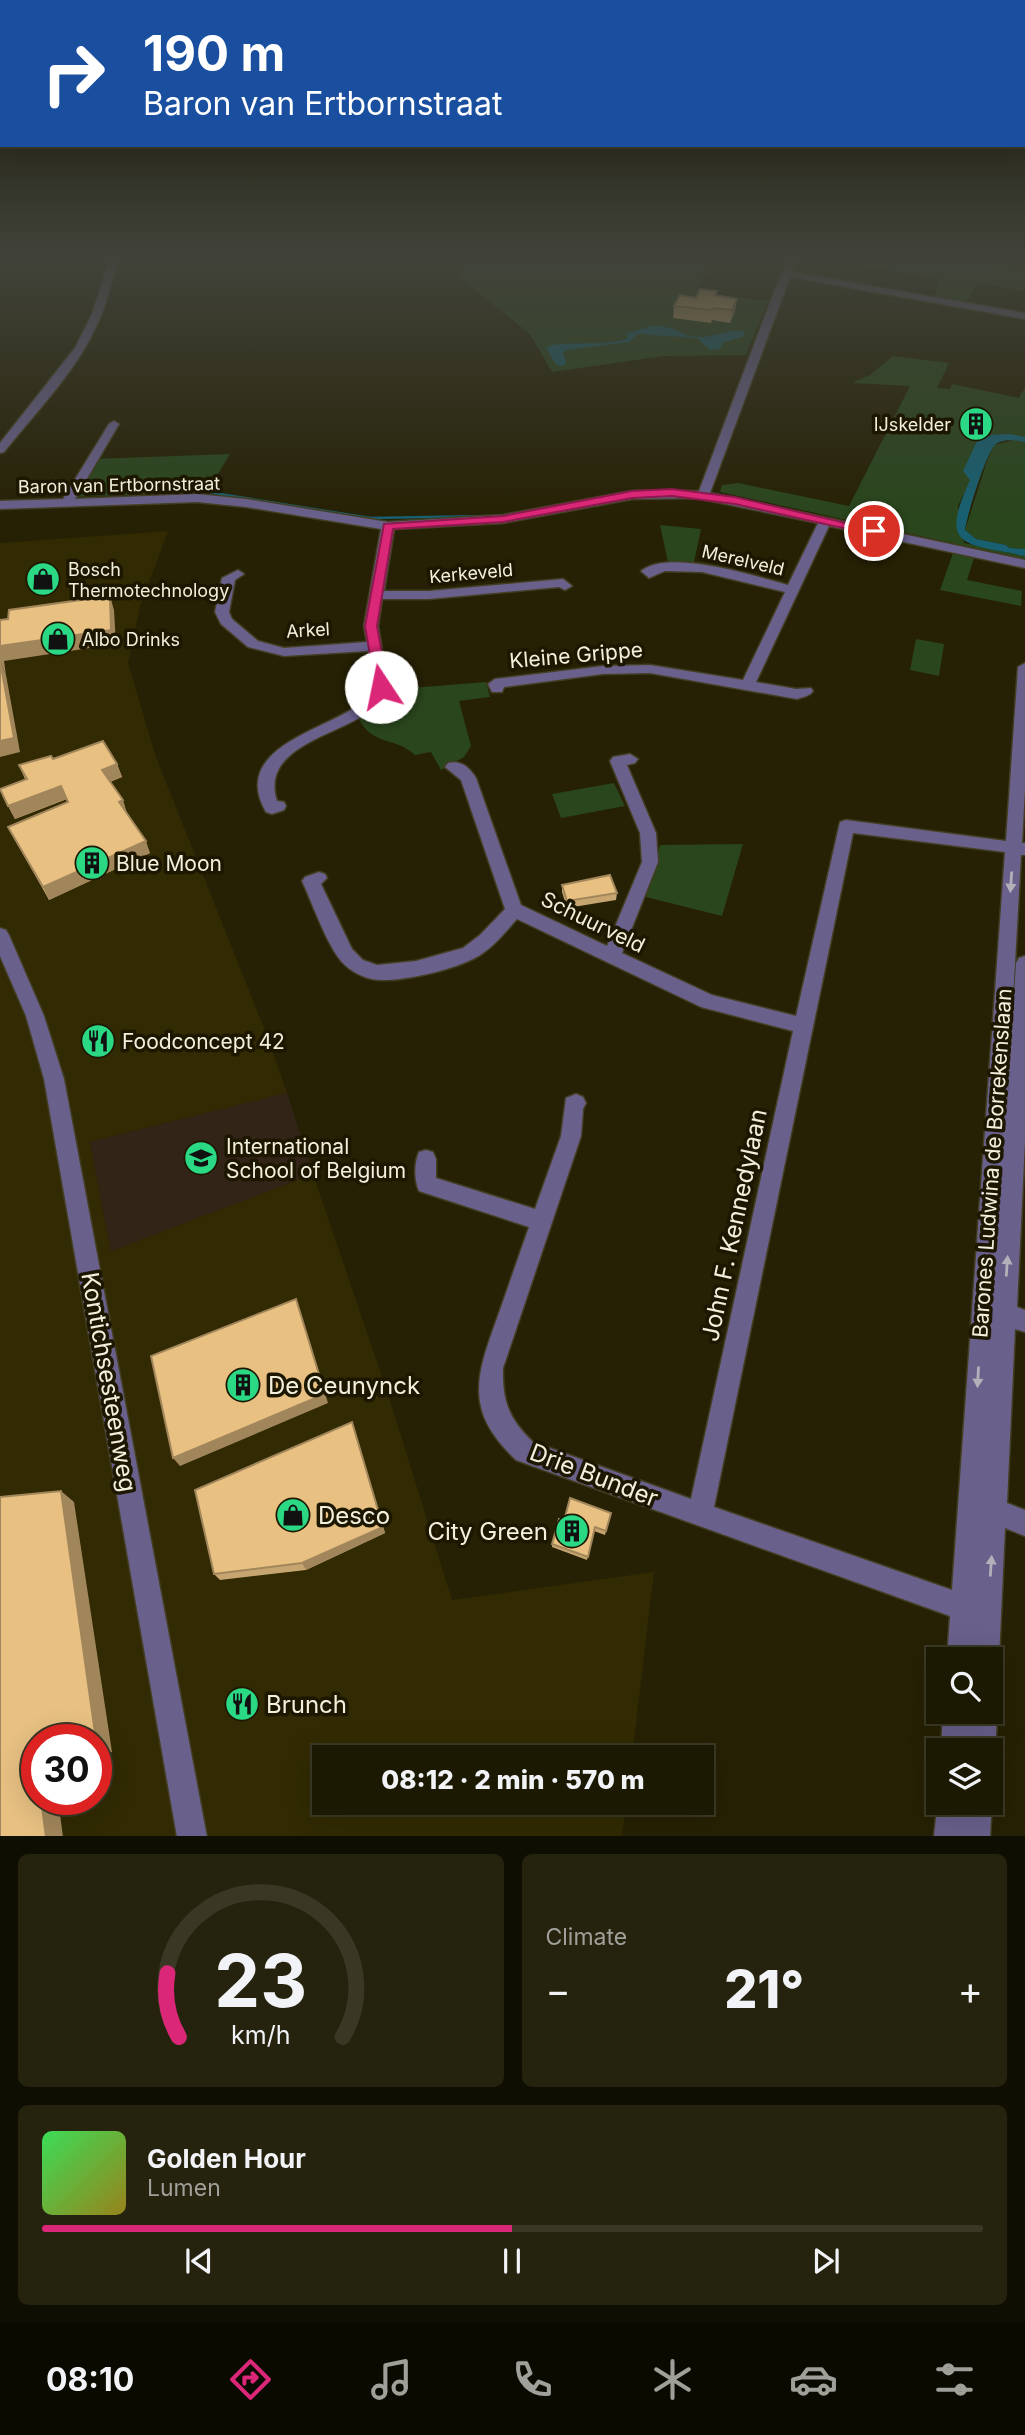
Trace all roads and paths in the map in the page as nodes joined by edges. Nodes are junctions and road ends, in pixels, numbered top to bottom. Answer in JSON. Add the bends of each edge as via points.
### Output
{"nodes":[{"id":1,"x":81,"y":345,"type":"edge"},
{"id":2,"x":761,"y":345,"type":"edge"},
{"id":3,"x":114,"y":424,"type":"dead end"},
{"id":4,"x":0,"y":450,"type":"edge"},
{"id":5,"x":704,"y":495,"type":"junction"},
{"id":6,"x":67,"y":502,"type":"junction"},
{"id":7,"x":0,"y":505,"type":"edge"},
{"id":8,"x":825,"y":522,"type":"junction"},
{"id":9,"x":388,"y":526,"type":"junction"},
{"id":10,"x":1025,"y":564,"type":"edge"},
{"id":11,"x":238,"y":574,"type":"dead end"},
{"id":12,"x":649,"y":574,"type":"dead end"},
{"id":13,"x":565,"y":586,"type":"dead end"},
{"id":14,"x":793,"y":590,"type":"junction"},
{"id":15,"x":378,"y":595,"type":"junction"},
{"id":16,"x":372,"y":646,"type":"junction"},
{"id":17,"x":1025,"y":667,"type":"edge"},
{"id":18,"x":748,"y":684,"type":"junction"},
{"id":19,"x":497,"y":689,"type":"dead end"},
{"id":20,"x":806,"y":691,"type":"dead end"},
{"id":21,"x":1022,"y":757,"type":"edge"},
{"id":22,"x":630,"y":759,"type":"dead end"},
{"id":23,"x":453,"y":767,"type":"dead end"},
{"id":24,"x":278,"y":806,"type":"dead end"},
{"id":25,"x":1019,"y":848,"type":"edge"},
{"id":26,"x":319,"y":878,"type":"dead end"},
{"id":27,"x":515,"y":910,"type":"junction"},
{"id":28,"x":0,"y":934,"type":"edge"},
{"id":29,"x":611,"y":957,"type":"junction"},
{"id":30,"x":1025,"y":963,"type":"edge"},
{"id":31,"x":802,"y":1025,"type":"junction"},
{"id":32,"x":576,"y":1103,"type":"dead end"},
{"id":33,"x":1012,"y":1139,"type":"edge"},
{"id":34,"x":426,"y":1158,"type":"dead end"},
{"id":35,"x":542,"y":1221,"type":"junction"},
{"id":36,"x":982,"y":1306,"type":"junction"},
{"id":37,"x":1015,"y":1317,"type":"edge"},
{"id":38,"x":995,"y":1511,"type":"junction"},
{"id":39,"x":700,"y":1515,"type":"junction"},
{"id":40,"x":1025,"y":1523,"type":"edge"},
{"id":41,"x":964,"y":1608,"type":"junction"},
{"id":42,"x":988,"y":1616,"type":"junction"},
{"id":43,"x":962,"y":1647,"type":"edge"},
{"id":44,"x":986,"y":1647,"type":"edge"},
{"id":45,"x":950,"y":1815,"type":"edge"},
{"id":46,"x":976,"y":1815,"type":"edge"},
{"id":47,"x":192,"y":1836,"type":"edge"},
{"id":48,"x":949,"y":1836,"type":"edge"},
{"id":49,"x":975,"y":1836,"type":"edge"}],
"edges":[{"from":1,"to":4,"type":"street"},
{"from":2,"to":5,"type":"street"},
{"from":3,"to":6,"type":"street"},
{"from":5,"to":8,"type":"street","name":"Baron van Ertbornstraat"},
{"from":5,"to":9,"type":"street","name":"Baron van Ertbornstraat","via":[[632,495],[503,519]]},
{"from":6,"to":7,"type":"street","name":"Baron van Ertbornstraat"},
{"from":6,"to":9,"type":"street","name":"Baron van Ertbornstraat","via":[[197,498]]},
{"from":8,"to":10,"type":"street","name":"Baron van Ertbornstraat"},
{"from":8,"to":14,"type":"street"},
{"from":9,"to":15,"type":"street"},
{"from":11,"to":16,"type":"street","name":"Arkel","via":[[229,578],[222,612],[253,644],[284,652]]},
{"from":12,"to":14,"type":"street","name":"Merelveld","via":[[647,571],[666,566],[685,565]]},
{"from":13,"to":15,"type":"street","name":"Kerkeveld"},
{"from":14,"to":18,"type":"street"},
{"from":15,"to":16,"type":"street"},
{"from":16,"to":24,"type":"street","via":[[381,687],[366,706],[301,738],[276,761],[267,778],[266,797],[272,808]]},
{"from":17,"to":21,"type":"street","name":"Barones Ludwina de Borrekenslaan"},
{"from":18,"to":19,"type":"street","name":"Kleine Grippe","via":[[626,668],[495,684]]},
{"from":18,"to":20,"type":"street","name":"Kleine Grippe","via":[[797,694]]},
{"from":21,"to":25,"type":"street","name":"Barones Ludwina de Borrekenslaan"},
{"from":22,"to":29,"type":"street","via":[[618,761],[648,833],[649,862]]},
{"from":23,"to":27,"type":"street","name":"Schuurveld","via":[[468,778]]},
{"from":25,"to":31,"type":"street","name":"John F. Kennedylaan","via":[[846,826]]},
{"from":25,"to":33,"type":"street","name":"Barones Ludwina de Borrekenslaan","one_way":true},
{"from":26,"to":27,"type":"street","via":[[311,881],[345,953],[366,970],[383,973],[475,950]]},
{"from":27,"to":29,"type":"street","name":"Schuurveld"},
{"from":28,"to":47,"type":"street","name":"Kontichsesteenweg","via":[[35,1016],[54,1079]]},
{"from":29,"to":31,"type":"street","name":"Schuurveld","via":[[708,1002]]},
{"from":30,"to":33,"type":"street","name":"Barones Ludwina de Borrekenslaan"},
{"from":31,"to":39,"type":"street","name":"John F. Kennedylaan"},
{"from":32,"to":35,"type":"street","name":"Drie Bunder","via":[[571,1136]]},
{"from":33,"to":36,"type":"street","name":"Barones Ludwina de Borrekenslaan"},
{"from":37,"to":33,"type":"street","name":"Barones Ludwina de Borrekenslaan","one_way":true},
{"from":34,"to":35,"type":"street","via":[[426,1184]]},
{"from":35,"to":39,"type":"street","name":"Drie Bunder","via":[[491,1368],[496,1417],[525,1451]]},
{"from":36,"to":37,"type":"street"},
{"from":36,"to":41,"type":"street","name":"Barones Ludwina de Borrekenslaan","one_way":true},
{"from":37,"to":38,"type":"street","name":"Barones Ludwina de Borrekenslaan"},
{"from":38,"to":40,"type":"street"},
{"from":42,"to":38,"type":"street","name":"Barones Ludwina de Borrekenslaan","one_way":true},
{"from":39,"to":41,"type":"street"},
{"from":41,"to":42,"type":"street"},
{"from":41,"to":43,"type":"street","name":"Barones Ludwina de Borrekenslaan"},
{"from":42,"to":44,"type":"street","name":"Barones Ludwina de Borrekenslaan"},
{"from":45,"to":48,"type":"street"},
{"from":46,"to":49,"type":"street"}]}
